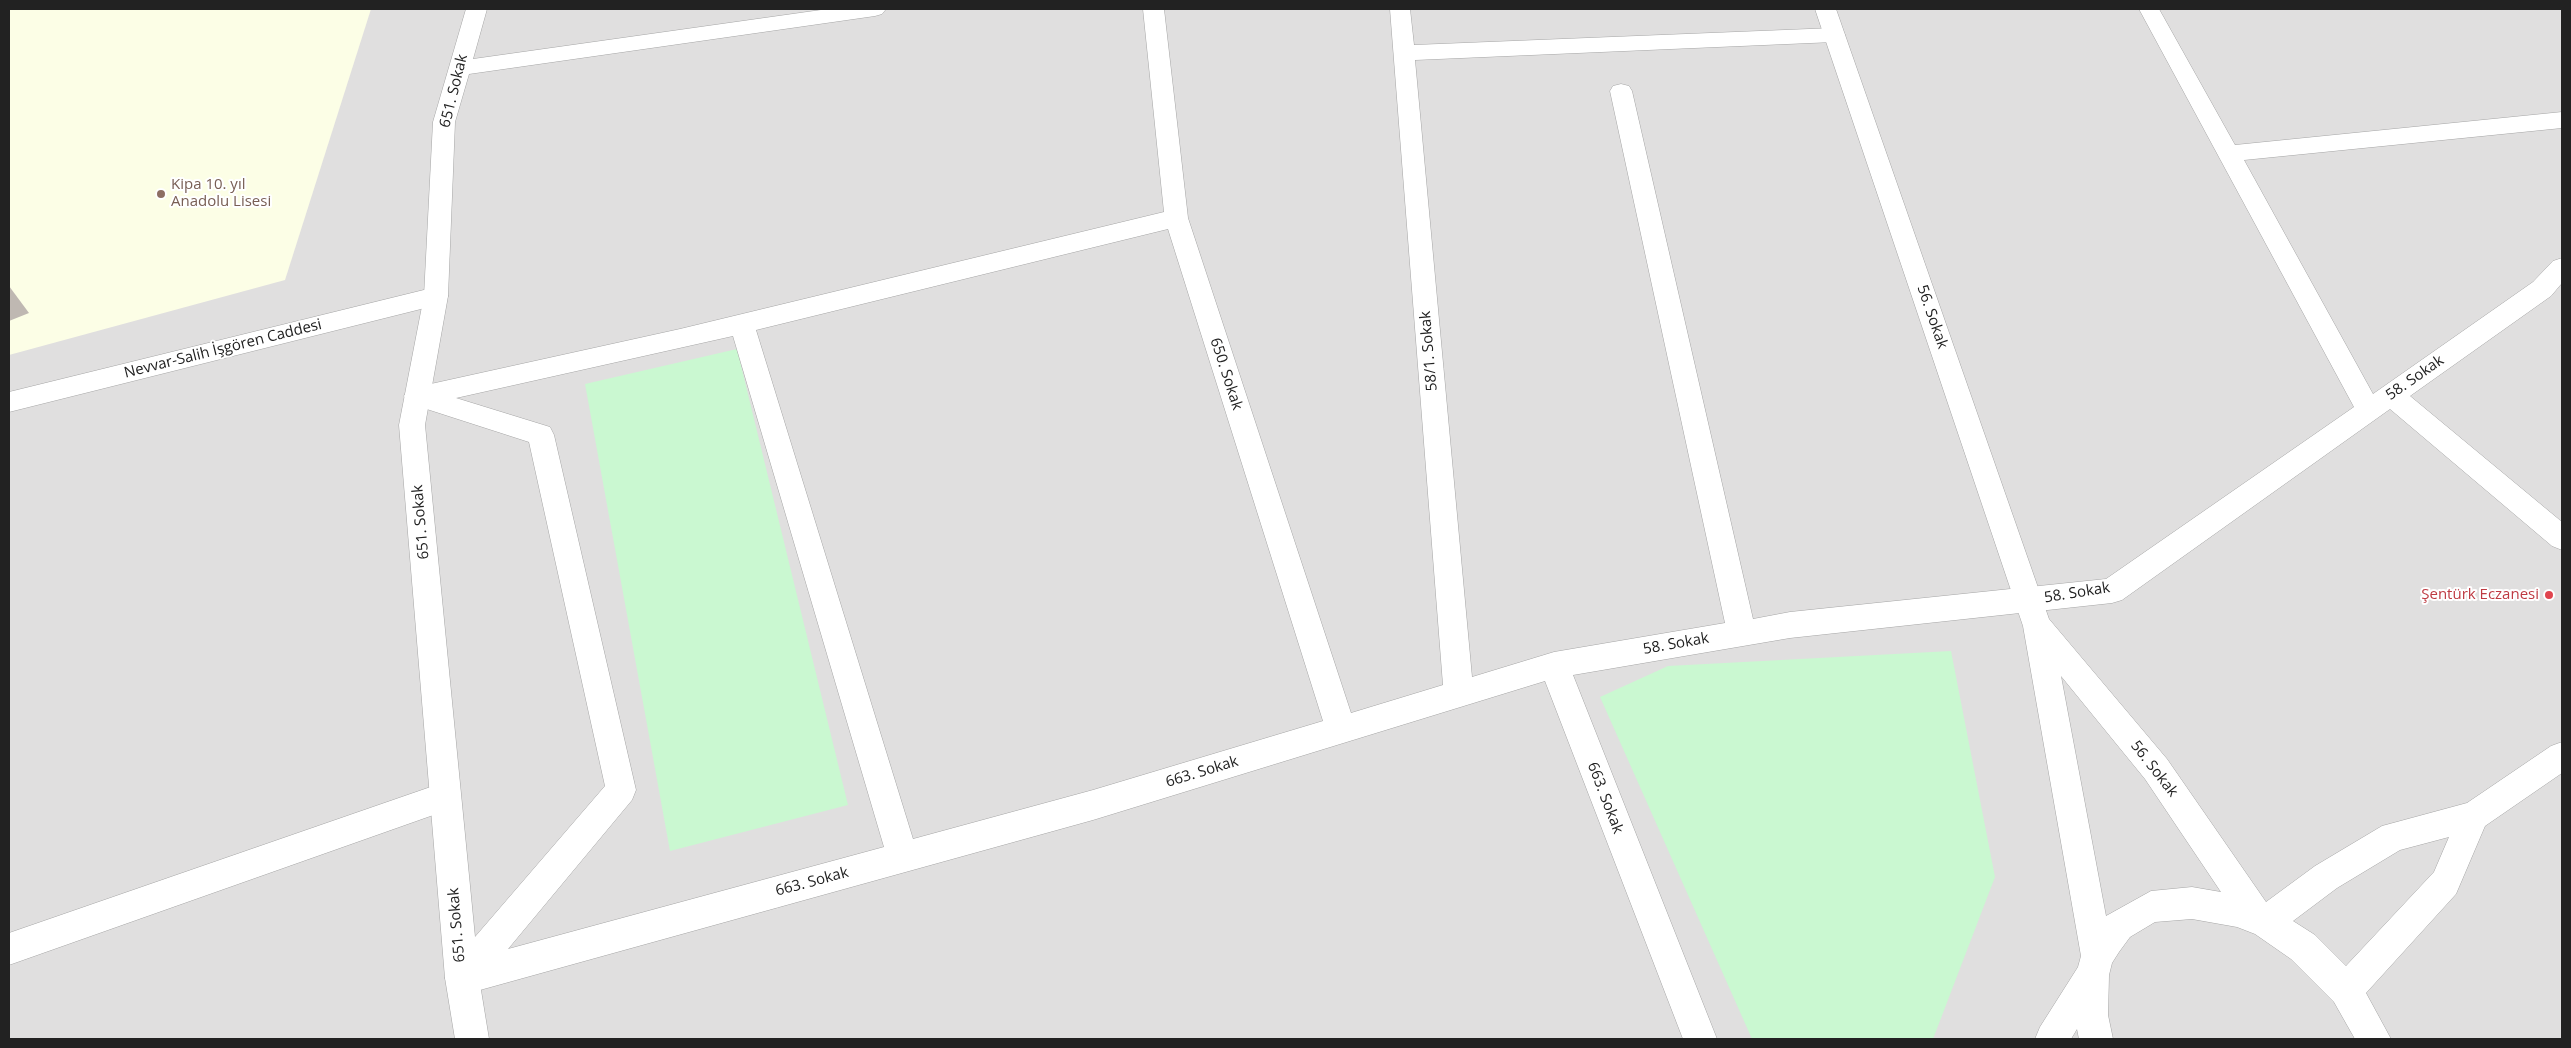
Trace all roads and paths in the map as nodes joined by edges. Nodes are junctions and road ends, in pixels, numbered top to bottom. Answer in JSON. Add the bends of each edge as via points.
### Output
{"nodes":[{"id":1,"x":476,"y":9,"type":"edge"},
{"id":2,"x":875,"y":9,"type":"edge"},
{"id":3,"x":1153,"y":9,"type":"edge"},
{"id":4,"x":1400,"y":9,"type":"edge"},
{"id":5,"x":1825,"y":9,"type":"edge"},
{"id":6,"x":2149,"y":9,"type":"edge"},
{"id":7,"x":1834,"y":36,"type":"junction"},
{"id":8,"x":1404,"y":53,"type":"junction"},
{"id":9,"x":459,"y":68,"type":"junction"},
{"id":10,"x":1620,"y":91,"type":"dead end"},
{"id":11,"x":2562,"y":120,"type":"edge"},
{"id":12,"x":2229,"y":154,"type":"junction"},
{"id":13,"x":1176,"y":218,"type":"junction"},
{"id":14,"x":2562,"y":267,"type":"edge"},
{"id":15,"x":436,"y":296,"type":"junction"},
{"id":16,"x":742,"y":324,"type":"junction"},
{"id":17,"x":417,"y":396,"type":"junction"},
{"id":18,"x":9,"y":402,"type":"edge"},
{"id":19,"x":2380,"y":403,"type":"junction"},
{"id":20,"x":2562,"y":538,"type":"edge"},
{"id":21,"x":2033,"y":613,"type":"junction"},
{"id":22,"x":1742,"y":633,"type":"junction"},
{"id":23,"x":1554,"y":665,"type":"junction"},
{"id":24,"x":1459,"y":694,"type":"junction"},
{"id":25,"x":1341,"y":730,"type":"junction"},
{"id":26,"x":2562,"y":756,"type":"edge"},
{"id":27,"x":445,"y":797,"type":"junction"},
{"id":28,"x":2474,"y":816,"type":"junction"},
{"id":29,"x":903,"y":856,"type":"junction"},
{"id":30,"x":2262,"y":921,"type":"junction"},
{"id":31,"x":9,"y":949,"type":"edge"},
{"id":32,"x":2094,"y":966,"type":"junction"},
{"id":33,"x":462,"y":978,"type":"junction"},
{"id":34,"x":2346,"y":990,"type":"junction"},
{"id":35,"x":472,"y":1039,"type":"edge"},
{"id":36,"x":1700,"y":1039,"type":"edge"},
{"id":37,"x":2052,"y":1039,"type":"edge"},
{"id":38,"x":2096,"y":1039,"type":"edge"},
{"id":39,"x":2374,"y":1039,"type":"edge"}],
"edges":[{"from":1,"to":9,"type":"street","name":"651. Sokak"},
{"from":2,"to":9,"type":"street"},
{"from":3,"to":13,"type":"street","name":"650. Sokak"},
{"from":4,"to":8,"type":"street","name":"58/1. Sokak"},
{"from":5,"to":7,"type":"street","name":"56. Sokak"},
{"from":6,"to":12,"type":"street"},
{"from":7,"to":8,"type":"street"},
{"from":7,"to":21,"type":"street","name":"56. Sokak"},
{"from":8,"to":24,"type":"street","name":"58/1. Sokak"},
{"from":9,"to":15,"type":"street","name":"651. Sokak","via":[[444,122]]},
{"from":10,"to":22,"type":"street"},
{"from":11,"to":12,"type":"street"},
{"from":12,"to":19,"type":"street"},
{"from":13,"to":16,"type":"street"},
{"from":13,"to":25,"type":"street","name":"650. Sokak"},
{"from":14,"to":19,"type":"street","name":"58. Sokak","via":[[2542,289]]},
{"from":15,"to":17,"type":"street","name":"651. Sokak"},
{"from":15,"to":18,"type":"street","name":"Nevvar-Salih İşgören Caddesi"},
{"from":16,"to":17,"type":"street"},
{"from":16,"to":29,"type":"street"},
{"from":17,"to":27,"type":"street","name":"651. Sokak","via":[[412,425]]},
{"from":17,"to":33,"type":"street","via":[[541,435],[620,790]]},
{"from":19,"to":20,"type":"street"},
{"from":19,"to":21,"type":"street","name":"58. Sokak","via":[[2112,591]]},
{"from":21,"to":22,"type":"street","name":"58. Sokak","via":[[1790,625]]},
{"from":21,"to":30,"type":"street","name":"56. Sokak","via":[[2156,769]]},
{"from":21,"to":32,"type":"street","name":"56. Sokak"},
{"from":22,"to":23,"type":"street","name":"58. Sokak"},
{"from":23,"to":24,"type":"street","name":"663. Sokak"},
{"from":23,"to":36,"type":"street","name":"663. Sokak"},
{"from":24,"to":25,"type":"street","name":"663. Sokak"},
{"from":25,"to":29,"type":"street","name":"663. Sokak","via":[[1093,805]]},
{"from":26,"to":28,"type":"street"},
{"from":27,"to":31,"type":"street"},
{"from":27,"to":33,"type":"street","name":"651. Sokak"},
{"from":28,"to":30,"type":"street","via":[[2393,837]]},
{"from":28,"to":34,"type":"street","via":[[2445,883]]},
{"from":29,"to":33,"type":"street","name":"663. Sokak"},
{"from":30,"to":32,"type":"street","via":[[2214,905],[2151,907],[2119,926]]},
{"from":30,"to":34,"type":"street","via":[[2309,952]]},
{"from":32,"to":37,"type":"street"},
{"from":32,"to":38,"type":"street","name":"56. Sokak","via":[[2091,1015]]},
{"from":33,"to":35,"type":"street","name":"651. Sokak"},
{"from":34,"to":39,"type":"street"}]}
